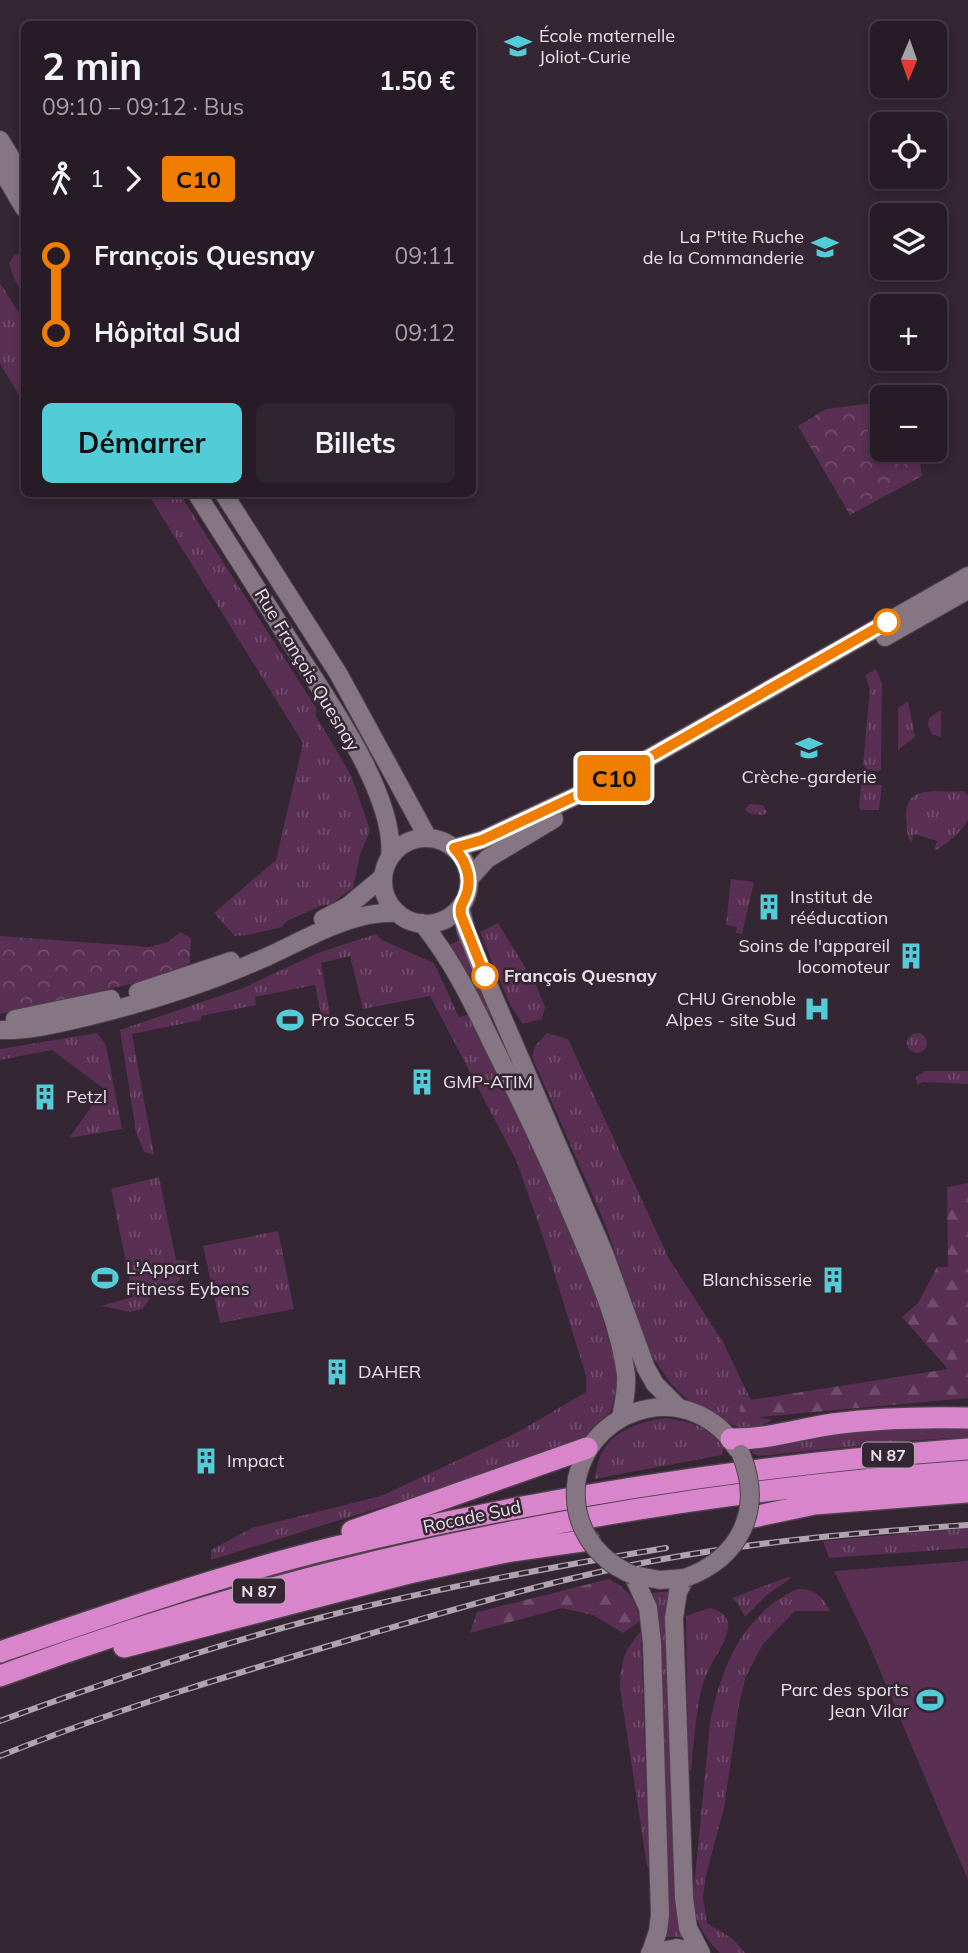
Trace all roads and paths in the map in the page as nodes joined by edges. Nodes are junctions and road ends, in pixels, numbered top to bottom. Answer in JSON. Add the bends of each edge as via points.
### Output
{"nodes":[{"id":1,"x":0,"y":140,"type":"edge"},
{"id":2,"x":0,"y":167,"type":"edge"},
{"id":3,"x":21,"y":173,"type":"edge"},
{"id":4,"x":21,"y":203,"type":"edge"},
{"id":5,"x":199,"y":497,"type":"edge"},
{"id":6,"x":226,"y":497,"type":"edge"},
{"id":7,"x":968,"y":576,"type":"edge"},
{"id":8,"x":968,"y":590,"type":"edge"},
{"id":9,"x":428,"y":838,"type":"junction"},
{"id":10,"x":454,"y":848,"type":"junction"},
{"id":11,"x":390,"y":857,"type":"junction"},
{"id":12,"x":383,"y":877,"type":"junction"},
{"id":13,"x":469,"y":878,"type":"junction"},
{"id":14,"x":460,"y":907,"type":"junction"},
{"id":15,"x":398,"y":913,"type":"junction"},
{"id":16,"x":422,"y":923,"type":"junction"},
{"id":17,"x":0,"y":1023,"type":"edge"},
{"id":18,"x":0,"y":1030,"type":"edge"},
{"id":19,"x":678,"y":1408,"type":"junction"},
{"id":20,"x":621,"y":1417,"type":"junction"},
{"id":21,"x":968,"y":1418,"type":"edge"},
{"id":22,"x":736,"y":1447,"type":"junction"},
{"id":23,"x":587,"y":1448,"type":"junction"},
{"id":24,"x":968,"y":1449,"type":"edge"},
{"id":25,"x":968,"y":1471,"type":"edge"},
{"id":26,"x":968,"y":1492,"type":"edge"},
{"id":27,"x":747,"y":1518,"type":"junction"},
{"id":28,"x":589,"y":1540,"type":"junction"},
{"id":29,"x":633,"y":1575,"type":"junction"},
{"id":30,"x":684,"y":1578,"type":"junction"},
{"id":31,"x":175,"y":1592,"type":"junction"},
{"id":32,"x":0,"y":1653,"type":"edge"},
{"id":33,"x":0,"y":1678,"type":"edge"},
{"id":34,"x":651,"y":1953,"type":"edge"},
{"id":35,"x":699,"y":1953,"type":"edge"}],
"edges":[{"from":1,"to":3,"type":"main road"},
{"from":2,"to":4,"type":"main road"},
{"from":5,"to":11,"type":"main road","name":"Rue François Quesnay","via":[[346,729],[389,827]]},
{"from":6,"to":9,"type":"main road","name":"Rue François Quesnay","via":[[338,673]]},
{"from":7,"to":10,"type":"main road","via":[[610,780],[482,840]]},
{"from":8,"to":13,"type":"main road","via":[[537,828],[487,859]]},
{"from":9,"to":10,"type":"main road"},
{"from":9,"to":11,"type":"main road","via":[[413,839]]},
{"from":10,"to":13,"type":"main road"},
{"from":11,"to":12,"type":"main road","name":"Rue François Quesnay"},
{"from":12,"to":15,"type":"main road","via":[[386,897]]},
{"from":12,"to":17,"type":"main road","via":[[348,906],[223,964],[106,1000]]},
{"from":13,"to":14,"type":"main road"},
{"from":14,"to":16,"type":"main road","via":[[436,922]]},
{"from":14,"to":19,"type":"main road","via":[[482,970],[604,1253],[646,1368]]},
{"from":15,"to":16,"type":"main road"},
{"from":15,"to":18,"type":"main road","via":[[345,921],[213,980],[165,996],[59,1023]]},
{"from":16,"to":20,"type":"main road","via":[[453,965],[516,1088],[589,1255],[623,1359],[626,1390]]},
{"from":19,"to":20,"type":"main road","via":[[653,1408]]},
{"from":19,"to":22,"type":"main road","via":[[706,1419]]},
{"from":20,"to":23,"type":"main road"},
{"from":21,"to":22,"type":"highway","via":[[889,1418],[833,1424],[753,1439]]},
{"from":22,"to":27,"type":"main road","bridge":true,"via":[[749,1477]]},
{"from":23,"to":28,"type":"main road","bridge":true,"via":[[577,1478],[576,1511]]},
{"from":23,"to":31,"type":"highway"},
{"from":24,"to":31,"type":"highway","name":"Rocade Sud","number":"N 87","via":[[807,1462],[585,1494],[331,1549]]},
{"from":25,"to":33,"type":"highway","name":"Rocade Sud","number":"N 87","via":[[690,1501],[422,1550],[204,1607]]},
{"from":26,"to":27,"type":"highway","via":[[792,1507]]},
{"from":27,"to":30,"type":"main road","bridge":true,"via":[[732,1547],[706,1569]]},
{"from":28,"to":29,"type":"main road","bridge":true,"via":[[603,1558]]},
{"from":28,"to":33,"type":"highway","via":[[506,1552],[347,1588]]},
{"from":29,"to":30,"type":"main road"},
{"from":29,"to":34,"type":"main road","via":[[648,1608],[652,1643],[660,1915]]},
{"from":30,"to":35,"type":"main road","via":[[675,1605],[675,1642],[686,1919]]},
{"from":31,"to":32,"type":"highway","name":"Rocade Sud","number":"N 87"},
{"from":34,"to":35,"type":"main road","via":[[677,1948]]}]}
